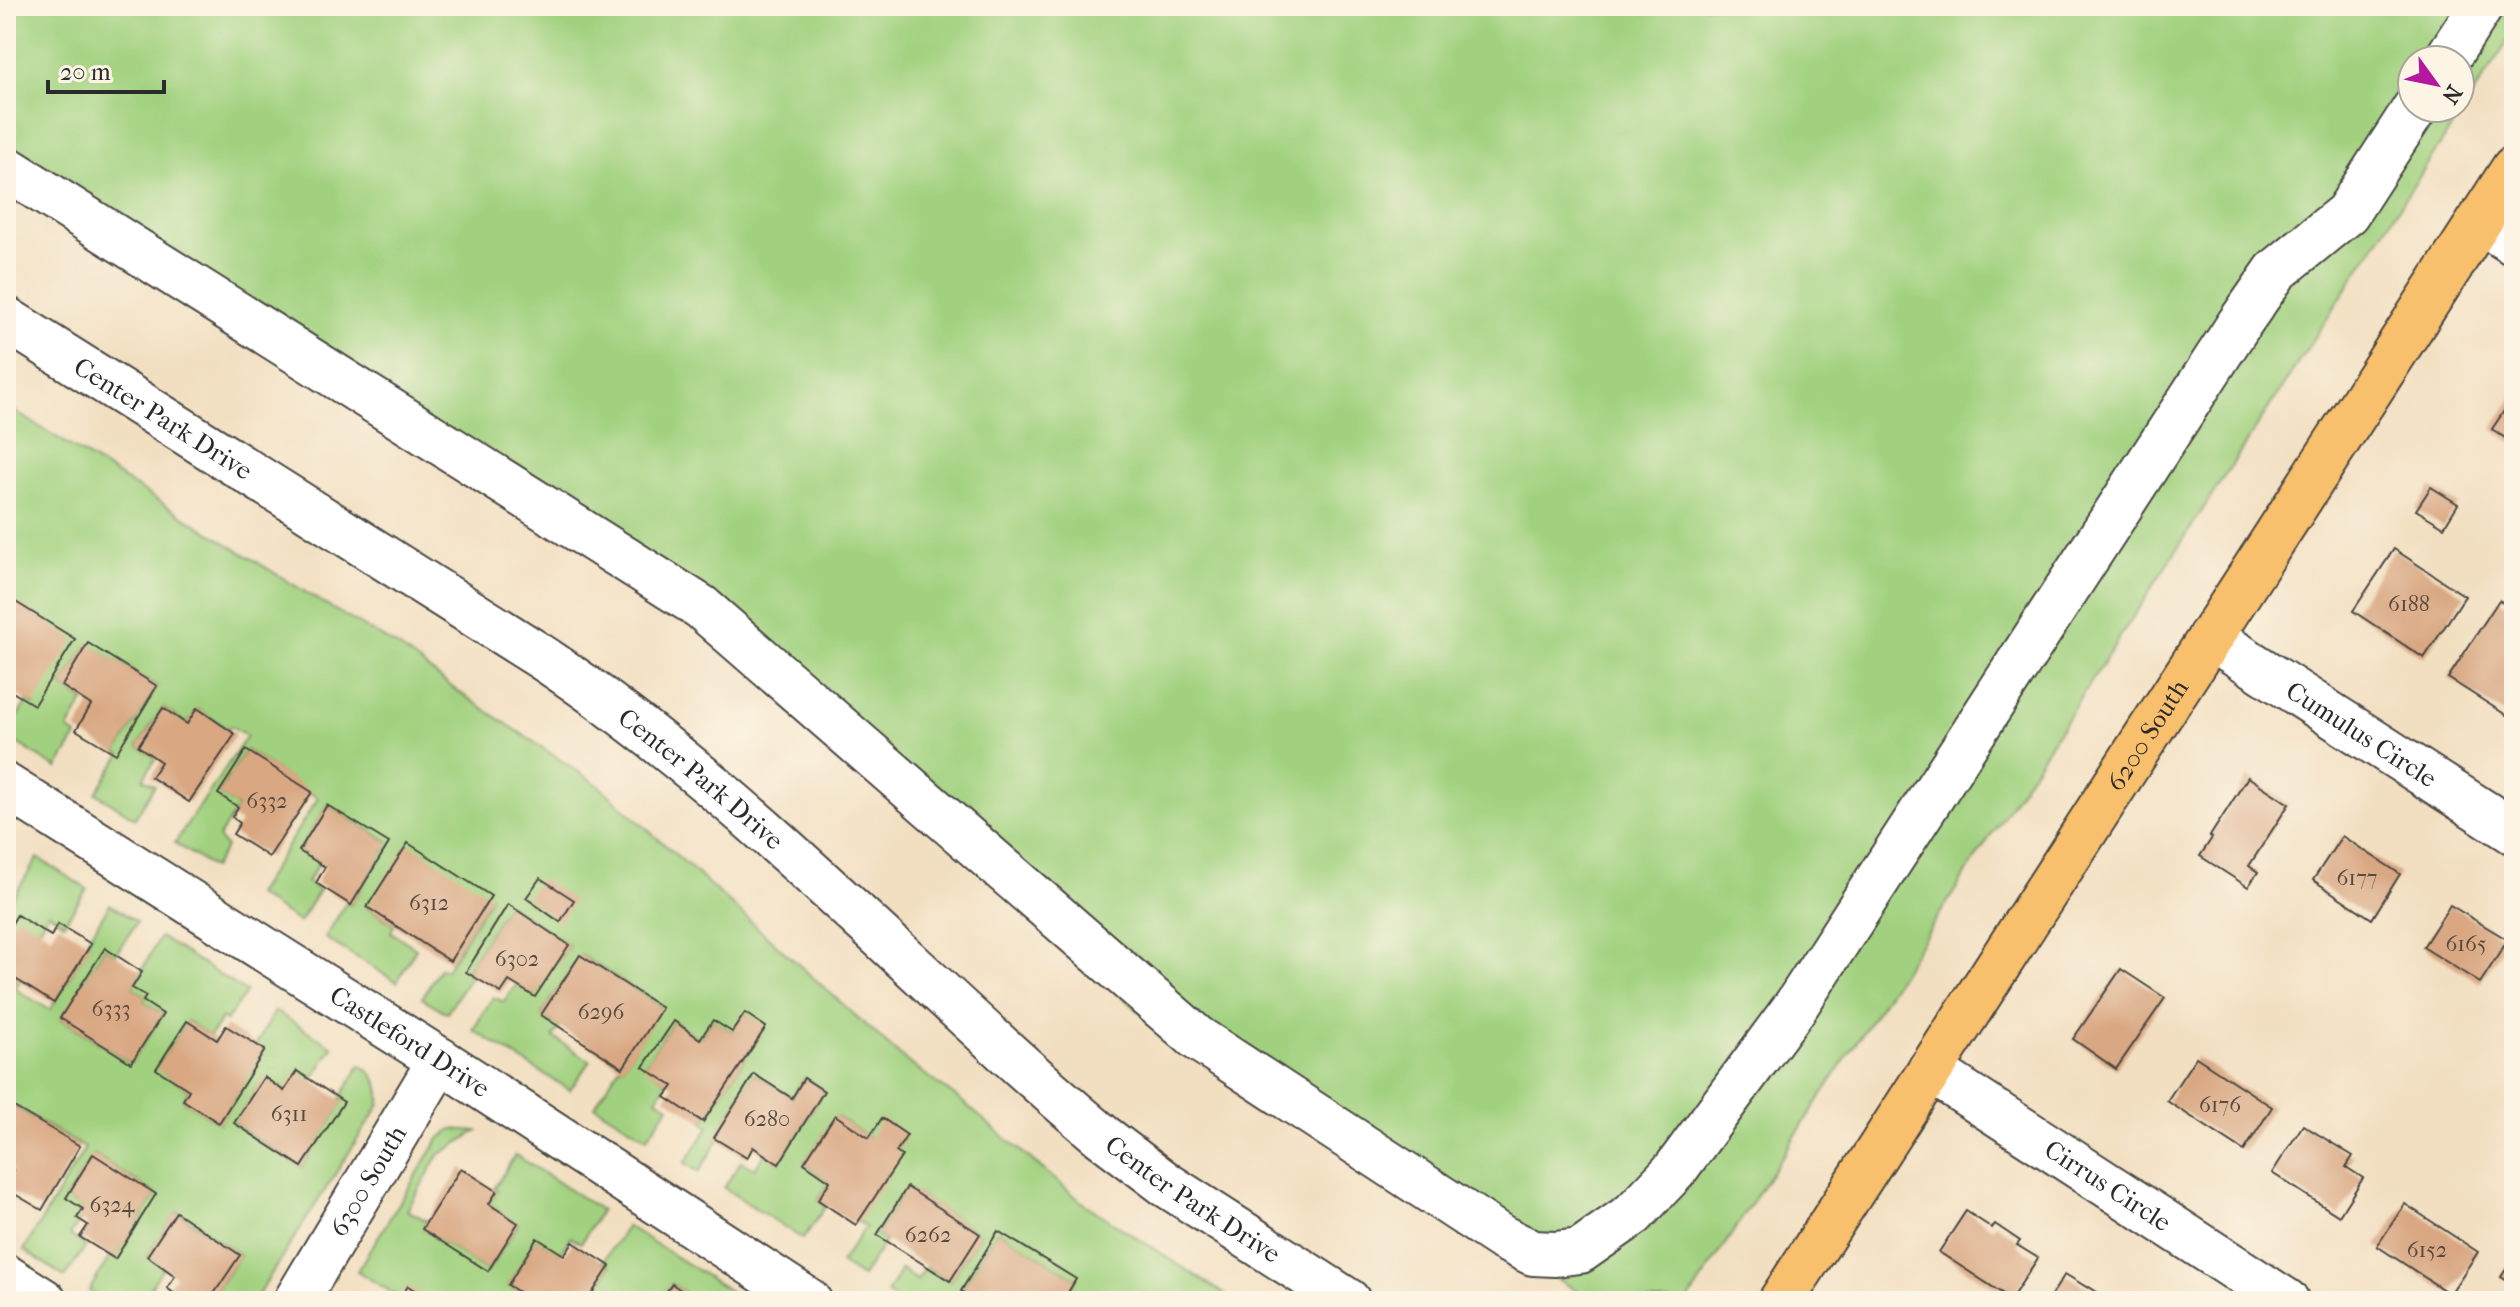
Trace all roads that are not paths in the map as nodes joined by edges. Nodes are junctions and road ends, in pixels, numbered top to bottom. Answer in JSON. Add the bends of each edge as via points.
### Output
{"nodes":[{"id":1,"x":2481,"y":6,"type":"edge"},
{"id":2,"x":2456,"y":44,"type":"edge"},
{"id":3,"x":2405,"y":124,"type":"edge"},
{"id":4,"x":6,"y":168,"type":"edge"},
{"id":5,"x":2514,"y":168,"type":"edge"},
{"id":6,"x":2497,"y":232,"type":"edge"},
{"id":7,"x":6,"y":319,"type":"edge"},
{"id":8,"x":2210,"y":637,"type":"junction"},
{"id":9,"x":6,"y":786,"type":"edge"},
{"id":10,"x":2514,"y":832,"type":"edge"},
{"id":11,"x":440,"y":1060,"type":"junction"},
{"id":12,"x":1930,"y":1070,"type":"junction"},
{"id":13,"x":6,"y":1277,"type":"edge"},
{"id":14,"x":44,"y":1301,"type":"edge"},
{"id":15,"x":296,"y":1301,"type":"edge"},
{"id":16,"x":809,"y":1301,"type":"edge"},
{"id":17,"x":1348,"y":1301,"type":"edge"},
{"id":18,"x":1781,"y":1301,"type":"edge"},
{"id":19,"x":2286,"y":1301,"type":"edge"}],
"edges":[{"from":1,"to":2,"type":"street"},
{"from":3,"to":4,"type":"street","via":[[2347,213],[2276,271],[2239,324],[1795,1007],[1723,1107],[1633,1214],[1580,1251],[1555,1254],[1533,1253],[1501,1237],[1197,1038],[701,607]]},
{"from":5,"to":6,"type":"main road","name":"6200 South"},
{"from":6,"to":8,"type":"main road","name":"6200 South"},
{"from":7,"to":17,"type":"street","name":"Center Park Drive","via":[[627,715],[1102,1136],[1167,1185]]},
{"from":8,"to":10,"type":"street","name":"Cumulus Circle"},
{"from":8,"to":12,"type":"main road","name":"6200 South"},
{"from":9,"to":11,"type":"street","name":"Castleford Drive"},
{"from":11,"to":15,"type":"street","name":"6300 South"},
{"from":11,"to":16,"type":"street","name":"Castleford Drive"},
{"from":12,"to":18,"type":"main road","name":"6200 South"},
{"from":12,"to":19,"type":"street","name":"Cirrus Circle"},
{"from":13,"to":14,"type":"street"}]}
